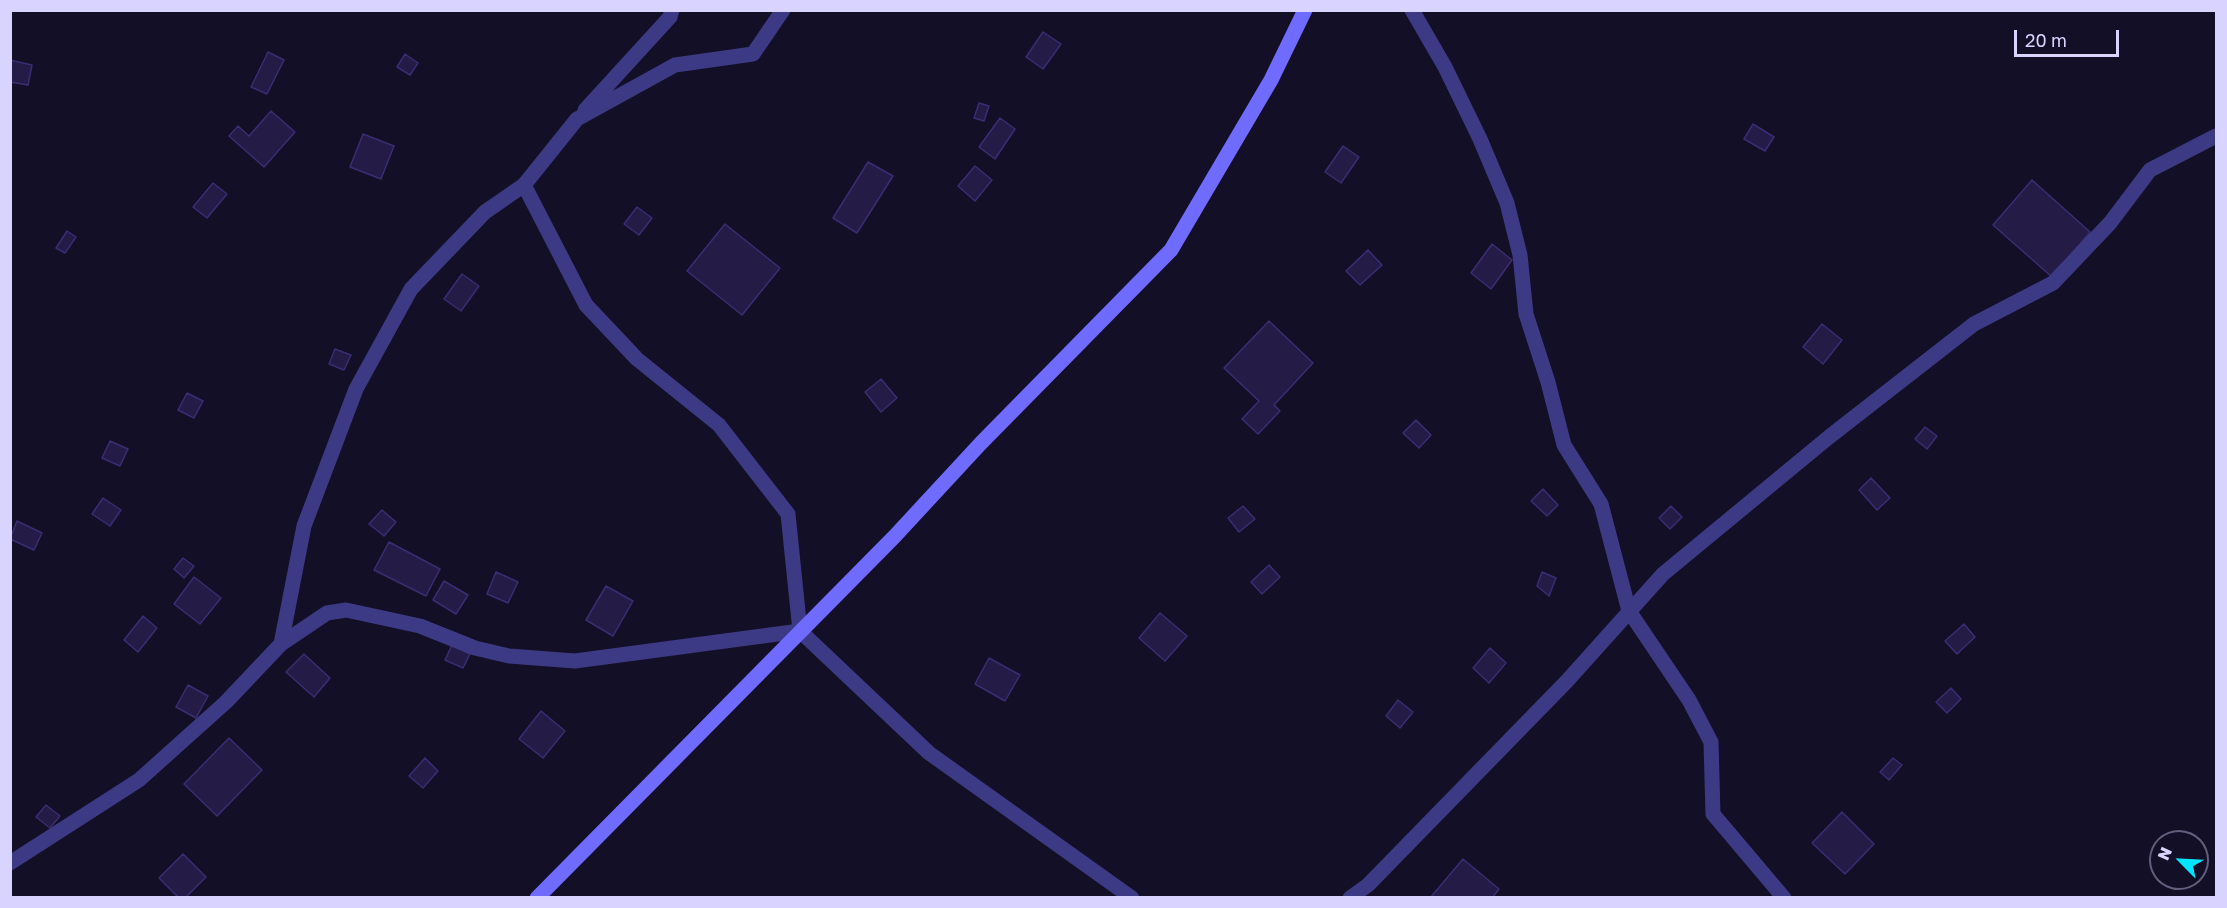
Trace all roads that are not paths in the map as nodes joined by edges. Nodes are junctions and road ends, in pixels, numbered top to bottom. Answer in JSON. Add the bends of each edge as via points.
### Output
{"nodes":[{"id":1,"x":672,"y":10,"type":"edge"},
{"id":2,"x":783,"y":10,"type":"edge"},
{"id":3,"x":1305,"y":10,"type":"edge"},
{"id":4,"x":1412,"y":10,"type":"edge"},
{"id":5,"x":577,"y":119,"type":"junction"},
{"id":6,"x":2217,"y":136,"type":"edge"},
{"id":7,"x":524,"y":185,"type":"junction"},
{"id":8,"x":1629,"y":611,"type":"junction"},
{"id":9,"x":800,"y":631,"type":"junction"},
{"id":10,"x":281,"y":644,"type":"junction"},
{"id":11,"x":10,"y":863,"type":"edge"},
{"id":12,"x":537,"y":897,"type":"edge"},
{"id":13,"x":1131,"y":897,"type":"edge"},
{"id":14,"x":1350,"y":897,"type":"edge"},
{"id":15,"x":1784,"y":897,"type":"edge"}],
"edges":[{"from":1,"to":5,"type":"street","via":[[670,17]]},
{"from":2,"to":5,"type":"street","via":[[753,54],[675,65]]},
{"from":3,"to":9,"type":"street","via":[[1271,80],[1171,249]]},
{"from":4,"to":8,"type":"street","via":[[1445,67],[1507,203],[1520,255],[1526,314],[1564,445],[1601,504]]},
{"from":5,"to":7,"type":"street"},
{"from":6,"to":8,"type":"street","via":[[2150,170],[2110,224],[2053,283],[1974,324],[1928,359],[1663,574]]},
{"from":7,"to":9,"type":"street","via":[[586,305],[637,359],[719,426],[788,514]]},
{"from":7,"to":10,"type":"street","via":[[485,212],[411,289],[356,389],[304,526]]},
{"from":8,"to":14,"type":"street","via":[[1567,681],[1368,885]]},
{"from":8,"to":15,"type":"street","via":[[1689,700],[1711,742],[1713,814]]},
{"from":9,"to":10,"type":"street","via":[[574,662],[509,656],[475,648],[420,626],[346,610],[327,613]]},
{"from":9,"to":12,"type":"street"},
{"from":9,"to":13,"type":"street","via":[[929,753]]},
{"from":10,"to":11,"type":"street","via":[[226,702],[139,780]]}]}
